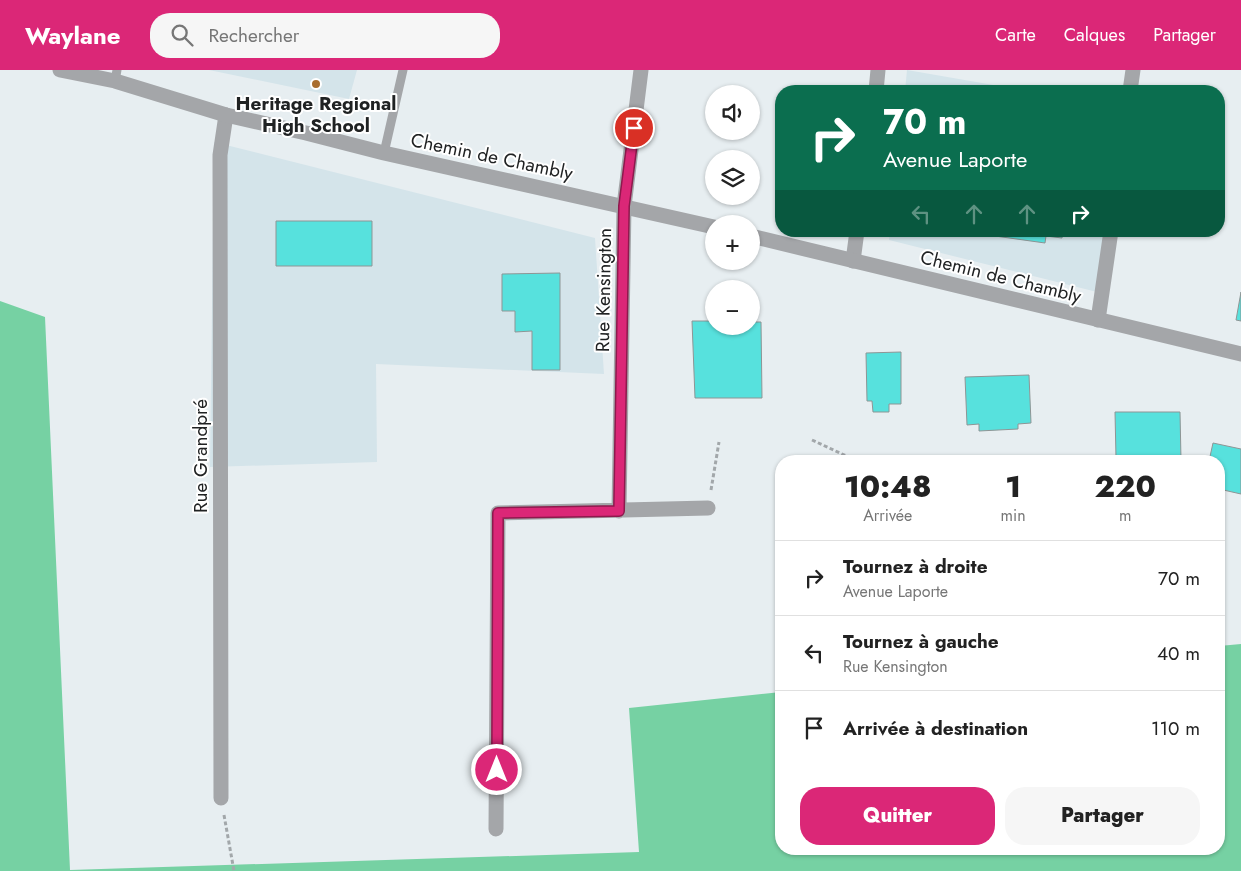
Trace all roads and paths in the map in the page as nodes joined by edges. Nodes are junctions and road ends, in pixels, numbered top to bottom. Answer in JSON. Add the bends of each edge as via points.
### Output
{"nodes":[{"id":1,"x":60,"y":70,"type":"edge"},
{"id":2,"x":403,"y":70,"type":"edge"},
{"id":3,"x":641,"y":70,"type":"edge"},
{"id":4,"x":878,"y":70,"type":"edge"},
{"id":5,"x":1133,"y":70,"type":"edge"},
{"id":6,"x":116,"y":75,"type":"edge"},
{"id":7,"x":877,"y":85,"type":"edge"},
{"id":8,"x":1131,"y":85,"type":"edge"},
{"id":9,"x":226,"y":115,"type":"junction"},
{"id":10,"x":384,"y":153,"type":"junction"},
{"id":11,"x":624,"y":206,"type":"junction"},
{"id":12,"x":705,"y":225,"type":"edge"},
{"id":13,"x":856,"y":237,"type":"edge"},
{"id":14,"x":1110,"y":237,"type":"edge"},
{"id":15,"x":760,"y":238,"type":"edge"},
{"id":16,"x":853,"y":261,"type":"junction"},
{"id":17,"x":1098,"y":320,"type":"junction"},
{"id":18,"x":1241,"y":354,"type":"edge"},
{"id":19,"x":812,"y":440,"type":"dead end"},
{"id":20,"x":719,"y":442,"type":"dead end"},
{"id":21,"x":844,"y":455,"type":"edge"},
{"id":22,"x":708,"y":508,"type":"joint"},
{"id":23,"x":619,"y":511,"type":"junction"},
{"id":24,"x":221,"y":798,"type":"joint"},
{"id":25,"x":496,"y":829,"type":"dead end"},
{"id":26,"x":234,"y":871,"type":"edge"}],
"edges":[{"from":1,"to":6,"type":"street","name":"Chemin de Chambly"},
{"from":2,"to":10,"type":"lane"},
{"from":3,"to":11,"type":"street","name":"Rue Kensington"},
{"from":4,"to":7,"type":"street"},
{"from":5,"to":8,"type":"street"},
{"from":6,"to":9,"type":"street","name":"Chemin de Chambly"},
{"from":9,"to":10,"type":"street","name":"Chemin de Chambly"},
{"from":9,"to":24,"type":"street","name":"Rue Grandpré","via":[[220,155]]},
{"from":10,"to":11,"type":"street","name":"Chemin de Chambly"},
{"from":11,"to":12,"type":"street","name":"Chemin de Chambly"},
{"from":11,"to":23,"type":"street","name":"Rue Kensington"},
{"from":13,"to":16,"type":"street"},
{"from":14,"to":17,"type":"street"},
{"from":15,"to":16,"type":"street","name":"Chemin de Chambly"},
{"from":16,"to":17,"type":"street","name":"Chemin de Chambly"},
{"from":17,"to":18,"type":"street","name":"Chemin de Chambly"},
{"from":19,"to":21,"type":"path"},
{"from":20,"to":22,"type":"path"},
{"from":22,"to":23,"type":"street"},
{"from":23,"to":25,"type":"street","via":[[498,513]]},
{"from":24,"to":26,"type":"path"}]}
